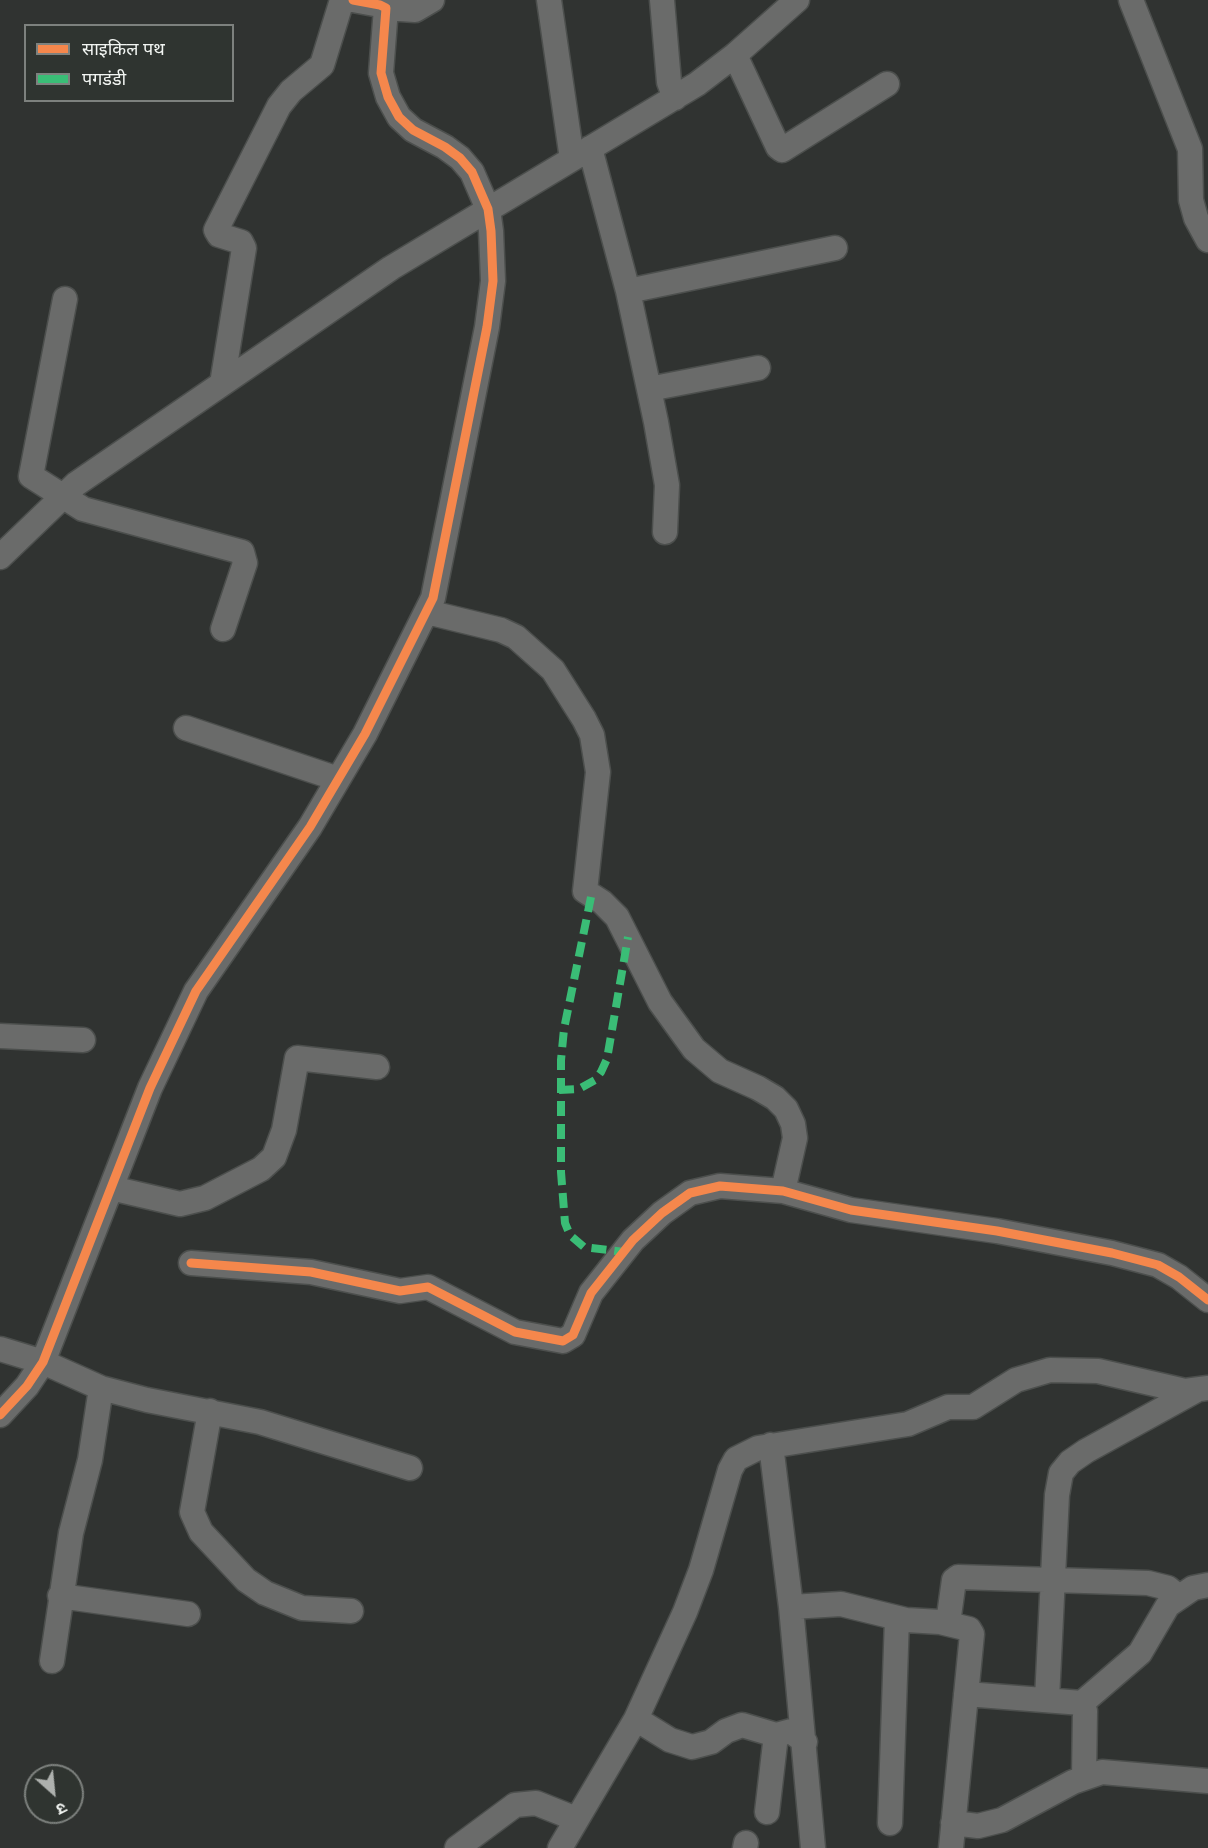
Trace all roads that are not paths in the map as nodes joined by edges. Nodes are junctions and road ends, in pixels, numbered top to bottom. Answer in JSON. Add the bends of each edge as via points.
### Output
{"nodes":[{"id":1,"x":342,"y":0,"type":"edge"},
{"id":2,"x":353,"y":0,"type":"edge"},
{"id":3,"x":432,"y":0,"type":"edge"},
{"id":4,"x":549,"y":0,"type":"edge"},
{"id":5,"x":663,"y":0,"type":"edge"},
{"id":6,"x":797,"y":0,"type":"edge"},
{"id":7,"x":1131,"y":0,"type":"edge"},
{"id":8,"x":386,"y":8,"type":"junction"},
{"id":9,"x":735,"y":55,"type":"junction"},
{"id":10,"x":887,"y":84,"type":"dead end"},
{"id":11,"x":675,"y":98,"type":"junction"},
{"id":12,"x":581,"y":154,"type":"junction"},
{"id":13,"x":488,"y":209,"type":"junction"},
{"id":14,"x":1208,"y":240,"type":"edge"},
{"id":15,"x":834,"y":248,"type":"dead end"},
{"id":16,"x":628,"y":291,"type":"junction"},
{"id":17,"x":65,"y":299,"type":"dead end"},
{"id":18,"x":758,"y":368,"type":"dead end"},
{"id":19,"x":222,"y":384,"type":"junction"},
{"id":20,"x":649,"y":389,"type":"junction"},
{"id":21,"x":64,"y":495,"type":"junction"},
{"id":22,"x":665,"y":532,"type":"dead end"},
{"id":23,"x":0,"y":557,"type":"edge"},
{"id":24,"x":427,"y":612,"type":"junction"},
{"id":25,"x":223,"y":629,"type":"dead end"},
{"id":26,"x":186,"y":729,"type":"dead end"},
{"id":27,"x":338,"y":779,"type":"junction"},
{"id":28,"x":0,"y":1036,"type":"edge"},
{"id":29,"x":83,"y":1040,"type":"dead end"},
{"id":30,"x":377,"y":1067,"type":"dead end"},
{"id":31,"x":111,"y":1188,"type":"junction"},
{"id":32,"x":783,"y":1191,"type":"junction"},
{"id":33,"x":191,"y":1263,"type":"dead end"},
{"id":34,"x":1208,"y":1300,"type":"edge"},
{"id":35,"x":0,"y":1349,"type":"edge"},
{"id":36,"x":43,"y":1362,"type":"junction"},
{"id":37,"x":101,"y":1388,"type":"junction"},
{"id":38,"x":1202,"y":1390,"type":"edge"},
{"id":39,"x":210,"y":1411,"type":"junction"},
{"id":40,"x":0,"y":1415,"type":"edge"},
{"id":41,"x":771,"y":1445,"type":"junction"},
{"id":42,"x":410,"y":1468,"type":"dead end"},
{"id":43,"x":1052,"y":1582,"type":"junction"},
{"id":44,"x":1208,"y":1585,"type":"edge"},
{"id":45,"x":60,"y":1596,"type":"junction"},
{"id":46,"x":1178,"y":1596,"type":"junction"},
{"id":47,"x":791,"y":1606,"type":"junction"},
{"id":48,"x":351,"y":1611,"type":"dead end"},
{"id":49,"x":188,"y":1614,"type":"dead end"},
{"id":50,"x":897,"y":1618,"type":"junction"},
{"id":51,"x":948,"y":1623,"type":"junction"},
{"id":52,"x":52,"y":1661,"type":"dead end"},
{"id":53,"x":966,"y":1694,"type":"junction"},
{"id":54,"x":1047,"y":1699,"type":"junction"},
{"id":55,"x":1082,"y":1703,"type":"junction"},
{"id":56,"x":636,"y":1719,"type":"junction"},
{"id":57,"x":776,"y":1735,"type":"junction"},
{"id":58,"x":805,"y":1742,"type":"junction"},
{"id":59,"x":1084,"y":1777,"type":"junction"},
{"id":60,"x":1208,"y":1781,"type":"edge"},
{"id":61,"x":767,"y":1812,"type":"dead end"},
{"id":62,"x":576,"y":1819,"type":"junction"},
{"id":63,"x":890,"y":1823,"type":"dead end"},
{"id":64,"x":953,"y":1823,"type":"junction"},
{"id":65,"x":456,"y":1848,"type":"edge"},
{"id":66,"x":560,"y":1848,"type":"edge"},
{"id":67,"x":813,"y":1848,"type":"edge"},
{"id":68,"x":951,"y":1848,"type":"edge"}],
"edges":[{"from":1,"to":19,"type":"street","via":[[322,65],[279,106],[216,230],[219,236],[241,242],[244,248]]},
{"from":2,"to":8,"type":"street"},
{"from":3,"to":8,"type":"street","via":[[415,10]]},
{"from":4,"to":12,"type":"street"},
{"from":5,"to":11,"type":"street","via":[[669,82]]},
{"from":6,"to":9,"type":"street"},
{"from":7,"to":14,"type":"street","via":[[1190,149],[1191,200]]},
{"from":8,"to":13,"type":"street","via":[[381,73],[388,97],[412,130],[460,158],[472,172]]},
{"from":9,"to":10,"type":"street","via":[[782,150]]},
{"from":9,"to":11,"type":"street"},
{"from":11,"to":12,"type":"street"},
{"from":12,"to":13,"type":"street"},
{"from":12,"to":16,"type":"street"},
{"from":13,"to":19,"type":"street","via":[[391,268]]},
{"from":13,"to":24,"type":"street","via":[[493,271],[487,327],[435,589]]},
{"from":15,"to":16,"type":"street"},
{"from":16,"to":20,"type":"street"},
{"from":17,"to":21,"type":"street","via":[[30,473],[36,482]]},
{"from":18,"to":20,"type":"street"},
{"from":19,"to":21,"type":"street"},
{"from":20,"to":22,"type":"street","via":[[667,484]]},
{"from":21,"to":23,"type":"street"},
{"from":21,"to":25,"type":"street","via":[[83,509],[242,552],[245,563]]},
{"from":24,"to":27,"type":"street"},
{"from":24,"to":32,"type":"street","via":[[516,637],[553,670],[578,709],[592,735],[598,772],[585,891],[617,917],[660,1002],[694,1049],[720,1071],[758,1088],[786,1109],[795,1138]]},
{"from":26,"to":27,"type":"street"},
{"from":27,"to":31,"type":"street","via":[[310,827],[196,991],[150,1088]]},
{"from":28,"to":29,"type":"street"},
{"from":30,"to":31,"type":"street","via":[[297,1058],[284,1130],[274,1157],[261,1169],[205,1198],[180,1204]]},
{"from":31,"to":36,"type":"street"},
{"from":32,"to":33,"type":"street","via":[[720,1186],[690,1193],[676,1202],[633,1240],[591,1293],[573,1335],[563,1341],[515,1332],[428,1287],[400,1291],[311,1272]]},
{"from":32,"to":34,"type":"street","via":[[851,1210],[1112,1253],[1158,1265]]},
{"from":35,"to":36,"type":"street"},
{"from":36,"to":37,"type":"street"},
{"from":36,"to":40,"type":"street"},
{"from":37,"to":39,"type":"street"},
{"from":37,"to":45,"type":"street"},
{"from":38,"to":41,"type":"street","via":[[1098,1371],[1050,1370],[1016,1380],[973,1407],[948,1407],[908,1424]]},
{"from":38,"to":43,"type":"street","via":[[1086,1451],[1065,1467],[1058,1480]]},
{"from":39,"to":42,"type":"street","via":[[294,1431]]},
{"from":39,"to":48,"type":"street","via":[[192,1512],[201,1532],[246,1580],[265,1593],[302,1608]]},
{"from":41,"to":47,"type":"street"},
{"from":41,"to":56,"type":"street","via":[[747,1452],[736,1459],[730,1470],[685,1612]]},
{"from":43,"to":46,"type":"street","via":[[1148,1583],[1168,1588]]},
{"from":43,"to":51,"type":"street","via":[[958,1577],[954,1580]]},
{"from":43,"to":54,"type":"street"},
{"from":44,"to":46,"type":"street"},
{"from":45,"to":49,"type":"street"},
{"from":45,"to":52,"type":"street"},
{"from":46,"to":55,"type":"street","via":[[1168,1605],[1140,1653]]},
{"from":47,"to":50,"type":"street","via":[[841,1604]]},
{"from":47,"to":58,"type":"street"},
{"from":50,"to":51,"type":"street"},
{"from":50,"to":63,"type":"street"},
{"from":51,"to":53,"type":"street","via":[[963,1625],[972,1634]]},
{"from":53,"to":54,"type":"street"},
{"from":53,"to":64,"type":"street"},
{"from":54,"to":55,"type":"street"},
{"from":55,"to":59,"type":"street"},
{"from":56,"to":57,"type":"street","via":[[670,1740],[692,1747],[711,1742],[742,1725]]},
{"from":56,"to":62,"type":"street"},
{"from":57,"to":58,"type":"street","via":[[791,1731]]},
{"from":57,"to":61,"type":"street"},
{"from":58,"to":67,"type":"street"},
{"from":59,"to":60,"type":"street","via":[[1101,1772]]},
{"from":59,"to":64,"type":"street","via":[[1002,1820],[978,1826]]},
{"from":62,"to":65,"type":"street","via":[[536,1803],[515,1804]]},
{"from":62,"to":66,"type":"street"},
{"from":64,"to":68,"type":"street"}]}
